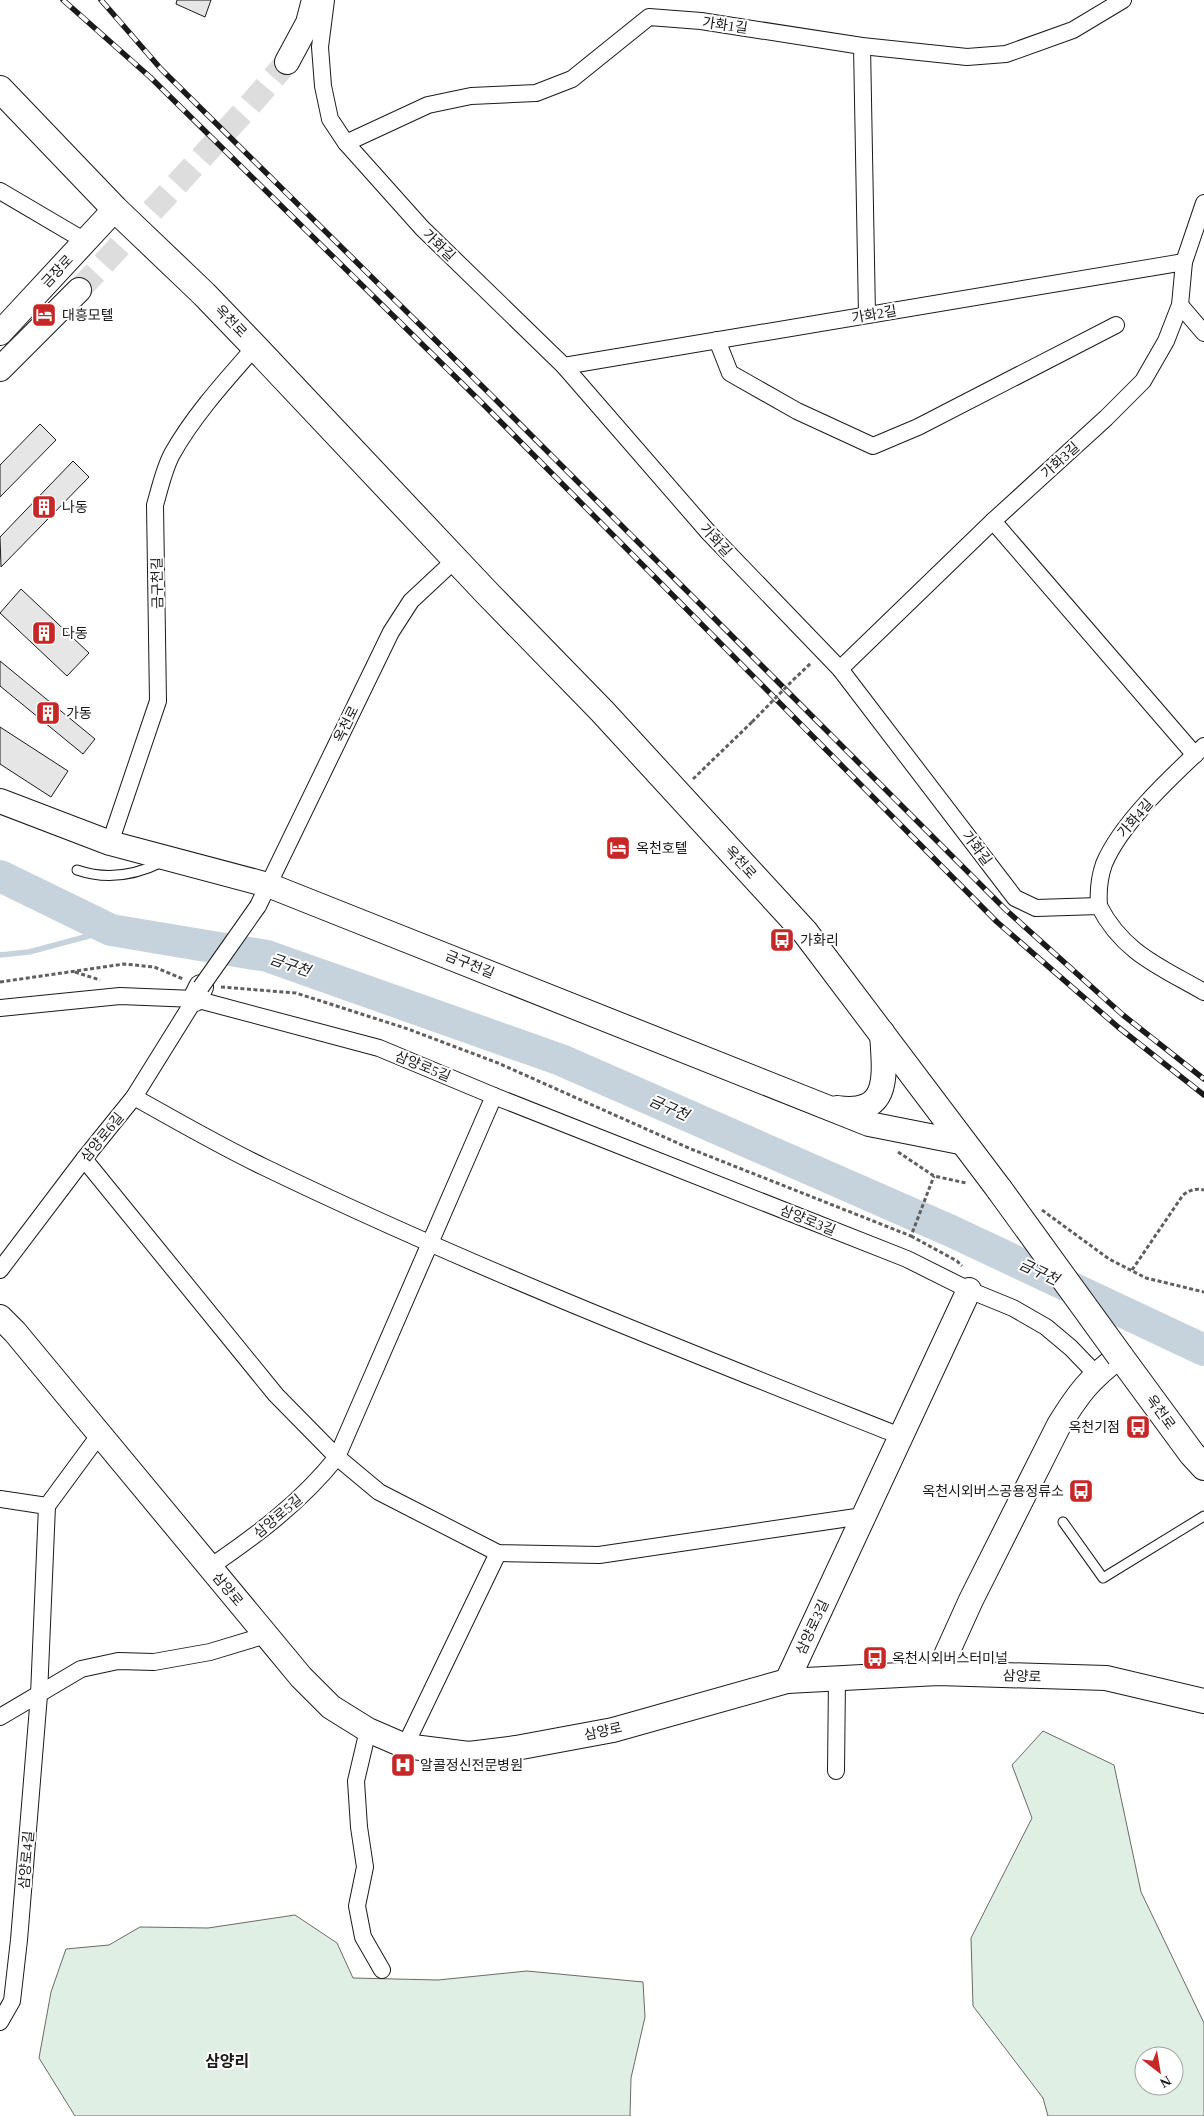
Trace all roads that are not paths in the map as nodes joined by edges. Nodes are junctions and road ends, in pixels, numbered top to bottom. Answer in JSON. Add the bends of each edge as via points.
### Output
{"nodes":[{"id":1,"x":314,"y":0,"type":"edge"},
{"id":2,"x":326,"y":0,"type":"edge"},
{"id":3,"x":1123,"y":0,"type":"edge"},
{"id":4,"x":862,"y":46,"type":"junction"},
{"id":5,"x":287,"y":62,"type":"tunnel mouth"},
{"id":6,"x":0,"y":89,"type":"edge"},
{"id":7,"x":346,"y":143,"type":"junction"},
{"id":8,"x":0,"y":191,"type":"edge"},
{"id":9,"x":1204,"y":203,"type":"edge"},
{"id":10,"x":115,"y":209,"type":"junction"},
{"id":11,"x":85,"y":241,"type":"junction"},
{"id":12,"x":1184,"y":262,"type":"junction"},
{"id":13,"x":79,"y":290,"type":"tunnel mouth"},
{"id":14,"x":1180,"y":305,"type":"junction"},
{"id":15,"x":867,"y":315,"type":"junction"},
{"id":16,"x":1116,"y":325,"type":"dead end"},
{"id":17,"x":0,"y":333,"type":"edge"},
{"id":18,"x":1204,"y":333,"type":"edge"},
{"id":19,"x":717,"y":340,"type":"junction"},
{"id":20,"x":255,"y":347,"type":"junction"},
{"id":21,"x":564,"y":366,"type":"junction"},
{"id":22,"x":0,"y":369,"type":"edge"},
{"id":23,"x":993,"y":521,"type":"junction"},
{"id":24,"x":456,"y":559,"type":"junction"},
{"id":25,"x":840,"y":669,"type":"junction"},
{"id":26,"x":1200,"y":750,"type":"edge"},
{"id":27,"x":0,"y":801,"type":"edge"},
{"id":28,"x":110,"y":843,"type":"junction"},
{"id":29,"x":166,"y":859,"type":"junction"},
{"id":30,"x":77,"y":870,"type":"dead end"},
{"id":31,"x":268,"y":885,"type":"junction"},
{"id":32,"x":1099,"y":906,"type":"junction"},
{"id":33,"x":1204,"y":992,"type":"edge"},
{"id":34,"x":198,"y":993,"type":"junction"},
{"id":35,"x":0,"y":1008,"type":"edge"},
{"id":36,"x":882,"y":1032,"type":"junction"},
{"id":37,"x":494,"y":1096,"type":"junction"},
{"id":38,"x":134,"y":1097,"type":"junction"},
{"id":39,"x":823,"y":1106,"type":"junction"},
{"id":40,"x":965,"y":1143,"type":"junction"},
{"id":41,"x":84,"y":1159,"type":"junction"},
{"id":42,"x":430,"y":1243,"type":"junction"},
{"id":43,"x":0,"y":1270,"type":"edge"},
{"id":44,"x":969,"y":1290,"type":"junction"},
{"id":45,"x":0,"y":1316,"type":"edge"},
{"id":46,"x":1120,"y":1356,"type":"junction"},
{"id":47,"x":1096,"y":1374,"type":"junction"},
{"id":48,"x":100,"y":1434,"type":"junction"},
{"id":49,"x":900,"y":1436,"type":"junction"},
{"id":50,"x":338,"y":1457,"type":"junction"},
{"id":51,"x":1204,"y":1467,"type":"edge"},
{"id":52,"x":0,"y":1500,"type":"edge"},
{"id":53,"x":47,"y":1506,"type":"junction"},
{"id":54,"x":863,"y":1516,"type":"junction"},
{"id":55,"x":1204,"y":1516,"type":"edge"},
{"id":56,"x":1062,"y":1522,"type":"dead end"},
{"id":57,"x":498,"y":1552,"type":"junction"},
{"id":58,"x":210,"y":1567,"type":"junction"},
{"id":59,"x":266,"y":1635,"type":"junction"},
{"id":60,"x":938,"y":1674,"type":"junction"},
{"id":61,"x":837,"y":1678,"type":"junction"},
{"id":62,"x":787,"y":1681,"type":"junction"},
{"id":63,"x":39,"y":1695,"type":"junction"},
{"id":64,"x":1204,"y":1701,"type":"edge"},
{"id":65,"x":0,"y":1717,"type":"edge"},
{"id":66,"x":368,"y":1730,"type":"junction"},
{"id":67,"x":405,"y":1746,"type":"junction"},
{"id":68,"x":836,"y":1771,"type":"dead end"},
{"id":69,"x":382,"y":1970,"type":"dead end"},
{"id":70,"x":0,"y":2022,"type":"edge"}],
"edges":[{"from":1,"to":5,"type":"street","via":[[308,23]]},
{"from":2,"to":7,"type":"street","name":"가화길","via":[[320,47],[323,86],[330,119]]},
{"from":3,"to":4,"type":"street","name":"가화1길","via":[[1073,30],[1006,54],[967,56]]},
{"from":4,"to":7,"type":"street","name":"가화1길","via":[[701,21],[649,18],[572,79],[536,93],[471,96],[428,105]]},
{"from":4,"to":15,"type":"street"},
{"from":6,"to":10,"type":"main road","name":"옥천로"},
{"from":7,"to":21,"type":"street","name":"가화길","via":[[422,228]]},
{"from":8,"to":11,"type":"street"},
{"from":9,"to":12,"type":"street","name":"가화3길"},
{"from":10,"to":11,"type":"street","name":"금장로"},
{"from":10,"to":20,"type":"main road","name":"옥천로"},
{"from":11,"to":17,"type":"street","name":"금장로"},
{"from":12,"to":14,"type":"street","name":"가화3길"},
{"from":12,"to":15,"type":"street","name":"가화2길"},
{"from":13,"to":22,"type":"street"},
{"from":14,"to":18,"type":"street"},
{"from":14,"to":23,"type":"street","name":"가화3길","via":[[1166,341],[1143,381]]},
{"from":15,"to":19,"type":"street","name":"가화2길"},
{"from":16,"to":19,"type":"street","via":[[918,427],[873,446],[797,412],[730,373]]},
{"from":19,"to":21,"type":"street","name":"가화2길"},
{"from":20,"to":24,"type":"main road","name":"옥천로"},
{"from":20,"to":28,"type":"street","name":"금구천길","via":[[187,431],[171,455],[161,484],[155,505],[158,700]]},
{"from":21,"to":25,"type":"street","name":"가화길","via":[[709,533]]},
{"from":23,"to":25,"type":"street","name":"가화3길"},
{"from":23,"to":26,"type":"street"},
{"from":24,"to":31,"type":"street","name":"옥천로","via":[[411,601],[390,632]]},
{"from":24,"to":36,"type":"main road","name":"옥천로","via":[[602,711],[805,932]]},
{"from":25,"to":32,"type":"street","name":"가화길","via":[[1016,898],[1036,908]]},
{"from":26,"to":32,"type":"street","name":"가화4길","via":[[1116,840],[1104,865],[1098,889]]},
{"from":27,"to":28,"type":"street","name":"금구천길"},
{"from":28,"to":29,"type":"street","name":"금구천길"},
{"from":29,"to":30,"type":"lane","via":[[146,870],[120,876],[92,875]]},
{"from":29,"to":31,"type":"street","name":"금구천길"},
{"from":31,"to":34,"type":"street","name":"옥천로","bridge":true,"via":[[258,906]]},
{"from":31,"to":39,"type":"street","name":"금구천길"},
{"from":32,"to":33,"type":"street","via":[[1108,924],[1141,956]]},
{"from":34,"to":35,"type":"street","name":"삼양로5길","via":[[120,996]]},
{"from":34,"to":37,"type":"street","name":"삼양로5길","via":[[379,1048]]},
{"from":34,"to":38,"type":"street","name":"삼양로6길"},
{"from":36,"to":39,"type":"street","via":[[883,1081],[879,1097],[854,1111]]},
{"from":36,"to":40,"type":"main road","name":"옥천로"},
{"from":37,"to":42,"type":"street","name":"삼양로5길"},
{"from":37,"to":44,"type":"street","name":"삼양로3길","via":[[906,1259]]},
{"from":38,"to":41,"type":"street","name":"삼양로6길"},
{"from":38,"to":42,"type":"street","via":[[262,1167]]},
{"from":39,"to":40,"type":"street","via":[[869,1124]]},
{"from":40,"to":46,"type":"main road","name":"옥천로","bridge":true},
{"from":41,"to":43,"type":"street","name":"삼양로6길"},
{"from":41,"to":50,"type":"street","via":[[276,1395]]},
{"from":42,"to":49,"type":"street","via":[[628,1328]]},
{"from":42,"to":50,"type":"street","name":"삼양로5길"},
{"from":44,"to":47,"type":"street","via":[[1013,1308],[1046,1327],[1072,1348]]},
{"from":44,"to":49,"type":"street","name":"삼양로3길"},
{"from":45,"to":48,"type":"street","name":"삼양로"},
{"from":46,"to":47,"type":"street"},
{"from":46,"to":51,"type":"main road","name":"옥천로"},
{"from":47,"to":60,"type":"street","via":[[1059,1425],[971,1600]]},
{"from":48,"to":53,"type":"street"},
{"from":48,"to":58,"type":"street","name":"삼양로"},
{"from":49,"to":54,"type":"street","name":"삼양로3길"},
{"from":50,"to":57,"type":"street","via":[[379,1492]]},
{"from":50,"to":58,"type":"street","name":"삼양로5길","via":[[296,1503],[256,1536]]},
{"from":52,"to":53,"type":"street"},
{"from":53,"to":63,"type":"street"},
{"from":54,"to":57,"type":"street","via":[[599,1555]]},
{"from":54,"to":62,"type":"street","name":"삼양로3길"},
{"from":55,"to":56,"type":"lane","via":[[1103,1578]]},
{"from":57,"to":67,"type":"street"},
{"from":58,"to":59,"type":"street","name":"삼양로"},
{"from":59,"to":63,"type":"street","via":[[210,1652],[154,1662],[118,1661],[81,1669]]},
{"from":59,"to":66,"type":"street","name":"삼양로","via":[[331,1707]]},
{"from":60,"to":61,"type":"street","name":"삼양로"},
{"from":60,"to":64,"type":"street","name":"삼양로","via":[[1106,1678]]},
{"from":61,"to":62,"type":"street","name":"삼양로"},
{"from":61,"to":68,"type":"street"},
{"from":62,"to":67,"type":"street","name":"삼양로","via":[[613,1730],[516,1748],[469,1754]]},
{"from":63,"to":65,"type":"street"},
{"from":63,"to":70,"type":"street","name":"삼양로4길","via":[[20,1940],[12,2002]]},
{"from":66,"to":67,"type":"street","name":"삼양로"},
{"from":66,"to":69,"type":"street","via":[[356,1781],[365,1867],[357,1906],[362,1936]]}]}
